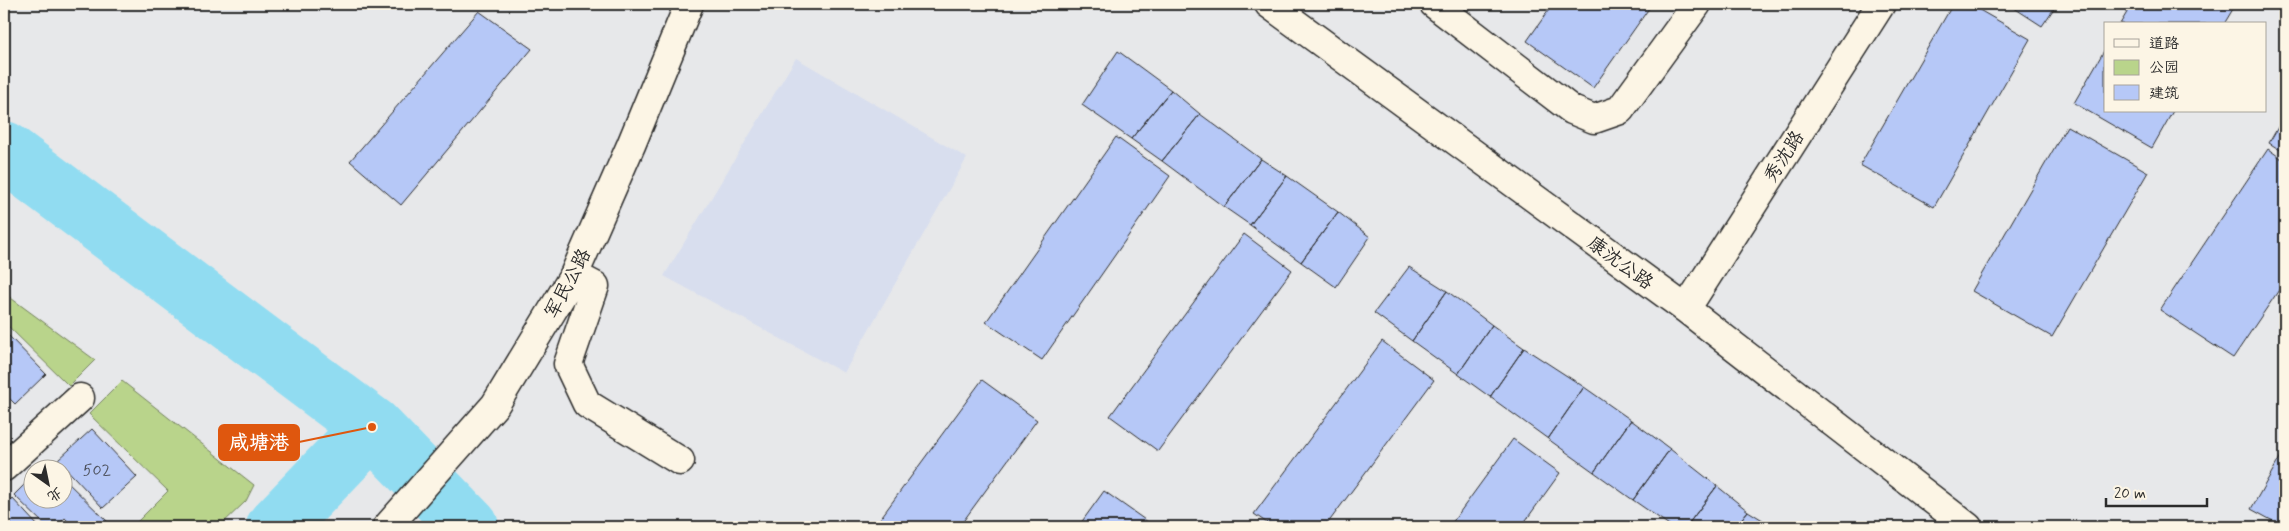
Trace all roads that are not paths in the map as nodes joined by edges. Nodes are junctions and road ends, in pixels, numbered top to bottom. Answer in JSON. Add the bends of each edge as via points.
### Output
{"nodes":[{"id":1,"x":689,"y":4,"type":"edge"},
{"id":2,"x":1269,"y":4,"type":"edge"},
{"id":3,"x":1434,"y":4,"type":"edge"},
{"id":4,"x":1697,"y":4,"type":"edge"},
{"id":5,"x":1881,"y":4,"type":"edge"},
{"id":6,"x":574,"y":275,"type":"junction"},
{"id":7,"x":1686,"y":309,"type":"junction"},
{"id":8,"x":80,"y":398,"type":"dead end"},
{"id":9,"x":680,"y":461,"type":"dead end"},
{"id":10,"x":4,"y":467,"type":"edge"},
{"id":11,"x":387,"y":527,"type":"edge"},
{"id":12,"x":1968,"y":527,"type":"edge"}],
"edges":[{"from":1,"to":6,"type":"street","name":"军民公路","via":[[632,145]]},
{"from":2,"to":7,"type":"street","name":"康沈公路"},
{"from":3,"to":4,"type":"street","via":[[1572,110],[1594,119],[1620,110]]},
{"from":5,"to":7,"type":"street","name":"秀沈路"},
{"from":6,"to":9,"type":"street","via":[[596,286],[568,364],[587,404]]},
{"from":6,"to":11,"type":"street","name":"军民公路","via":[[495,405]]},
{"from":7,"to":12,"type":"street","name":"康沈公路"},
{"from":8,"to":10,"type":"street"}]}
